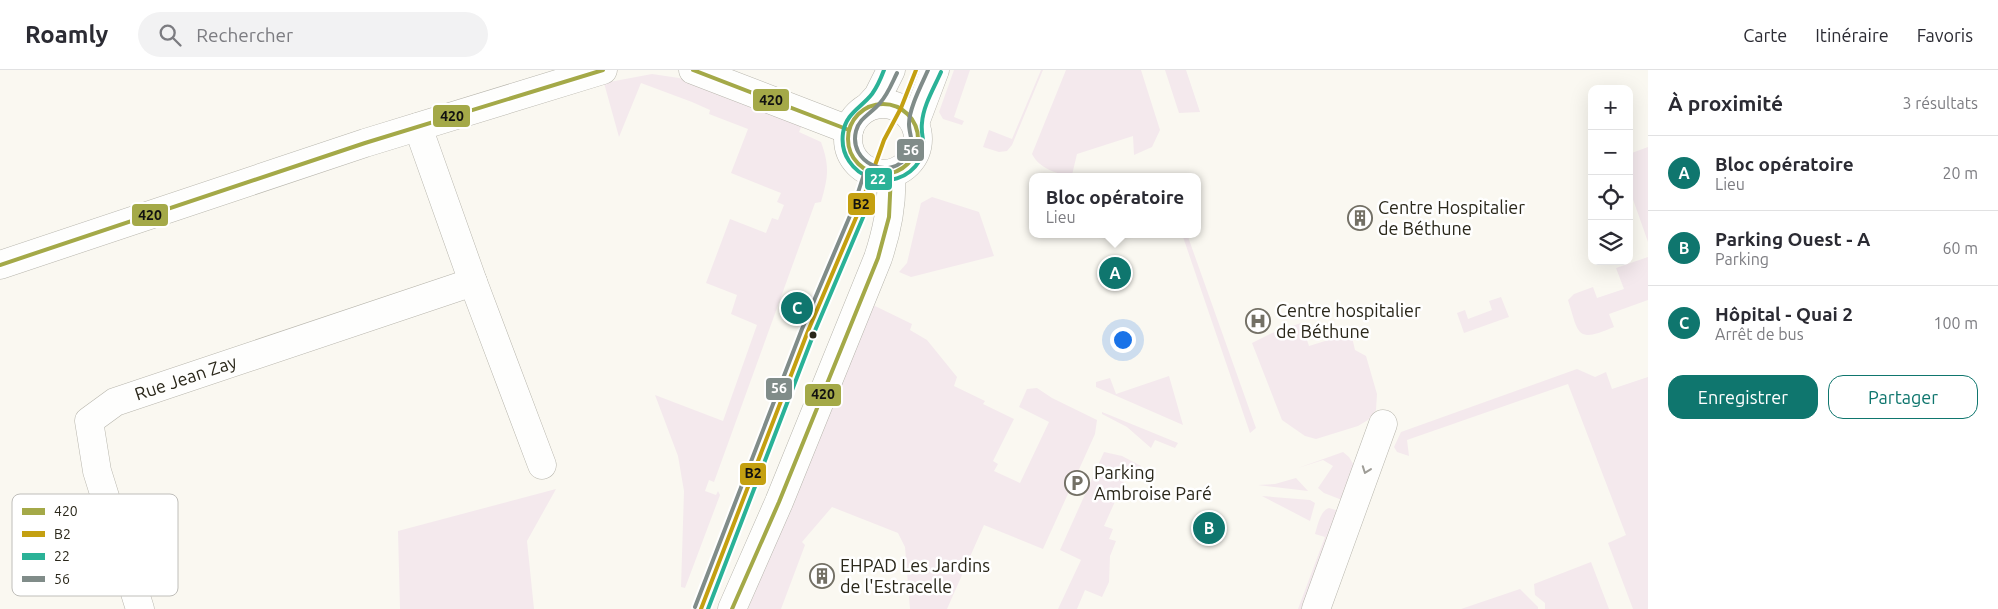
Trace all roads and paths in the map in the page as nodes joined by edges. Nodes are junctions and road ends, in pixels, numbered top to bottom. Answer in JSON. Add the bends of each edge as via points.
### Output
{"nodes":[{"id":1,"x":603,"y":70,"type":"edge"},
{"id":2,"x":693,"y":70,"type":"edge"},
{"id":3,"x":891,"y":70,"type":"edge"},
{"id":4,"x":935,"y":70,"type":"edge"},
{"id":5,"x":868,"y":107,"type":"junction"},
{"id":6,"x":915,"y":123,"type":"junction"},
{"id":7,"x":418,"y":127,"type":"junction"},
{"id":8,"x":849,"y":130,"type":"junction"},
{"id":9,"x":890,"y":174,"type":"junction"},
{"id":10,"x":0,"y":265,"type":"edge"},
{"id":11,"x":473,"y":282,"type":"junction"},
{"id":12,"x":1383,"y":424,"type":"dead end"},
{"id":13,"x":542,"y":466,"type":"dead end"},
{"id":14,"x":104,"y":494,"type":"edge"},
{"id":15,"x":136,"y":596,"type":"edge"},
{"id":16,"x":140,"y":609,"type":"edge"},
{"id":17,"x":732,"y":609,"type":"edge"},
{"id":18,"x":1316,"y":609,"type":"edge"}],
"edges":[{"from":1,"to":7,"type":"street"},
{"from":2,"to":8,"type":"street"},
{"from":3,"to":5,"type":"street","via":[[878,96]]},
{"from":4,"to":6,"type":"street"},
{"from":5,"to":6,"type":"street","via":[[894,106]]},
{"from":5,"to":8,"type":"street","via":[[856,116]]},
{"from":6,"to":9,"type":"street","via":[[918,133],[916,154],[909,164]]},
{"from":7,"to":10,"type":"street"},
{"from":7,"to":11,"type":"street"},
{"from":8,"to":9,"type":"street","via":[[848,143],[860,166],[877,174]]},
{"from":9,"to":17,"type":"street","via":[[892,188],[886,234],[878,258]]},
{"from":11,"to":13,"type":"street"},
{"from":11,"to":14,"type":"street","name":"Rue Jean Zay","via":[[115,402],[89,421]]},
{"from":12,"to":18,"type":"street","one_way":true},
{"from":15,"to":16,"type":"street","name":"Rue Jean Zay"}]}
